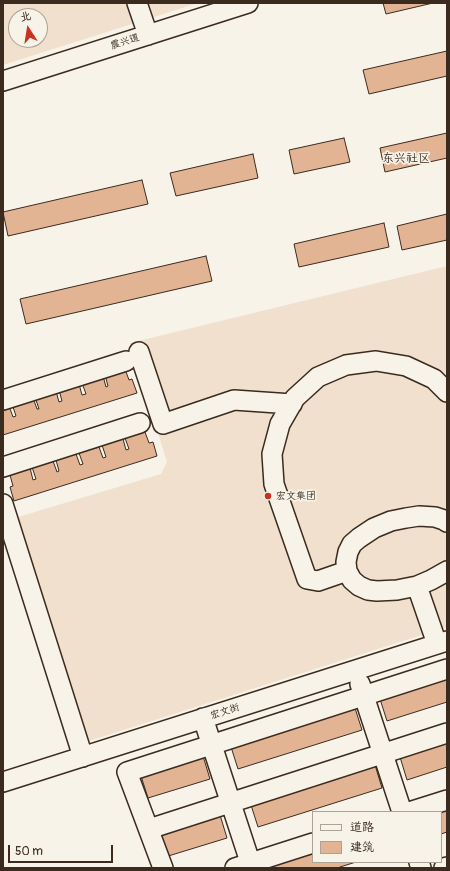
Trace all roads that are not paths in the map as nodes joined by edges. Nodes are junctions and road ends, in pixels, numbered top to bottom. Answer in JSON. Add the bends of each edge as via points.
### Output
{"nodes":[{"id":1,"x":137,"y":3,"type":"edge"},
{"id":2,"x":248,"y":3,"type":"edge"},
{"id":3,"x":148,"y":35,"type":"junction"},
{"id":4,"x":3,"y":81,"type":"edge"},
{"id":5,"x":447,"y":392,"type":"edge"},
{"id":6,"x":3,"y":400,"type":"edge"},
{"id":7,"x":292,"y":404,"type":"junction"},
{"id":8,"x":140,"y":424,"type":"dead end"},
{"id":9,"x":3,"y":467,"type":"edge"},
{"id":10,"x":3,"y":504,"type":"edge"},
{"id":11,"x":447,"y":522,"type":"edge"},
{"id":12,"x":447,"y":571,"type":"edge"},
{"id":13,"x":347,"y":572,"type":"junction"},
{"id":14,"x":417,"y":586,"type":"junction"},
{"id":15,"x":442,"y":642,"type":"edge"},
{"id":16,"x":447,"y":669,"type":"edge"},
{"id":17,"x":355,"y":670,"type":"junction"},
{"id":18,"x":364,"y":696,"type":"junction"},
{"id":19,"x":203,"y":718,"type":"junction"},
{"id":20,"x":447,"y":733,"type":"edge"},
{"id":21,"x":212,"y":745,"type":"junction"},
{"id":22,"x":383,"y":754,"type":"junction"},
{"id":23,"x":83,"y":757,"type":"junction"},
{"id":24,"x":3,"y":782,"type":"edge"},
{"id":25,"x":447,"y":800,"type":"edge"},
{"id":26,"x":230,"y":803,"type":"junction"},
{"id":27,"x":402,"y":811,"type":"edge"},
{"id":28,"x":412,"y":811,"type":"edge"},
{"id":29,"x":149,"y":829,"type":"junction"},
{"id":30,"x":312,"y":843,"type":"edge"},
{"id":31,"x":245,"y":866,"type":"edge"},
{"id":32,"x":163,"y":868,"type":"edge"}],
"edges":[{"from":1,"to":3,"type":"street"},
{"from":2,"to":3,"type":"street","name":"震兴道"},
{"from":3,"to":4,"type":"street","name":"震兴道"},
{"from":5,"to":7,"type":"street","via":[[434,379],[406,366],[376,361],[346,365],[318,378],[295,398]]},
{"from":6,"to":7,"type":"street","via":[[133,356],[163,424],[234,400]]},
{"from":7,"to":13,"type":"street","via":[[280,424],[272,454],[274,484],[307,579],[318,581]]},
{"from":8,"to":9,"type":"street"},
{"from":10,"to":23,"type":"street"},
{"from":11,"to":13,"type":"street","via":[[435,517],[420,516],[391,521],[374,528],[352,544],[346,562]]},
{"from":12,"to":14,"type":"street"},
{"from":13,"to":14,"type":"street","via":[[359,586],[368,590],[397,590]]},
{"from":14,"to":15,"type":"street"},
{"from":15,"to":17,"type":"street","name":"宏文街"},
{"from":16,"to":18,"type":"street"},
{"from":17,"to":18,"type":"street"},
{"from":17,"to":19,"type":"street","name":"宏文街"},
{"from":18,"to":21,"type":"street"},
{"from":18,"to":22,"type":"street"},
{"from":19,"to":21,"type":"street"},
{"from":19,"to":23,"type":"street","name":"宏文街"},
{"from":20,"to":22,"type":"street"},
{"from":21,"to":26,"type":"street"},
{"from":21,"to":29,"type":"street","via":[[127,772]]},
{"from":22,"to":26,"type":"street"},
{"from":22,"to":27,"type":"street"},
{"from":23,"to":24,"type":"street","name":"宏文街"},
{"from":25,"to":28,"type":"street"},
{"from":26,"to":29,"type":"street"},
{"from":26,"to":31,"type":"street"},
{"from":29,"to":32,"type":"street"},
{"from":30,"to":31,"type":"street"}]}
